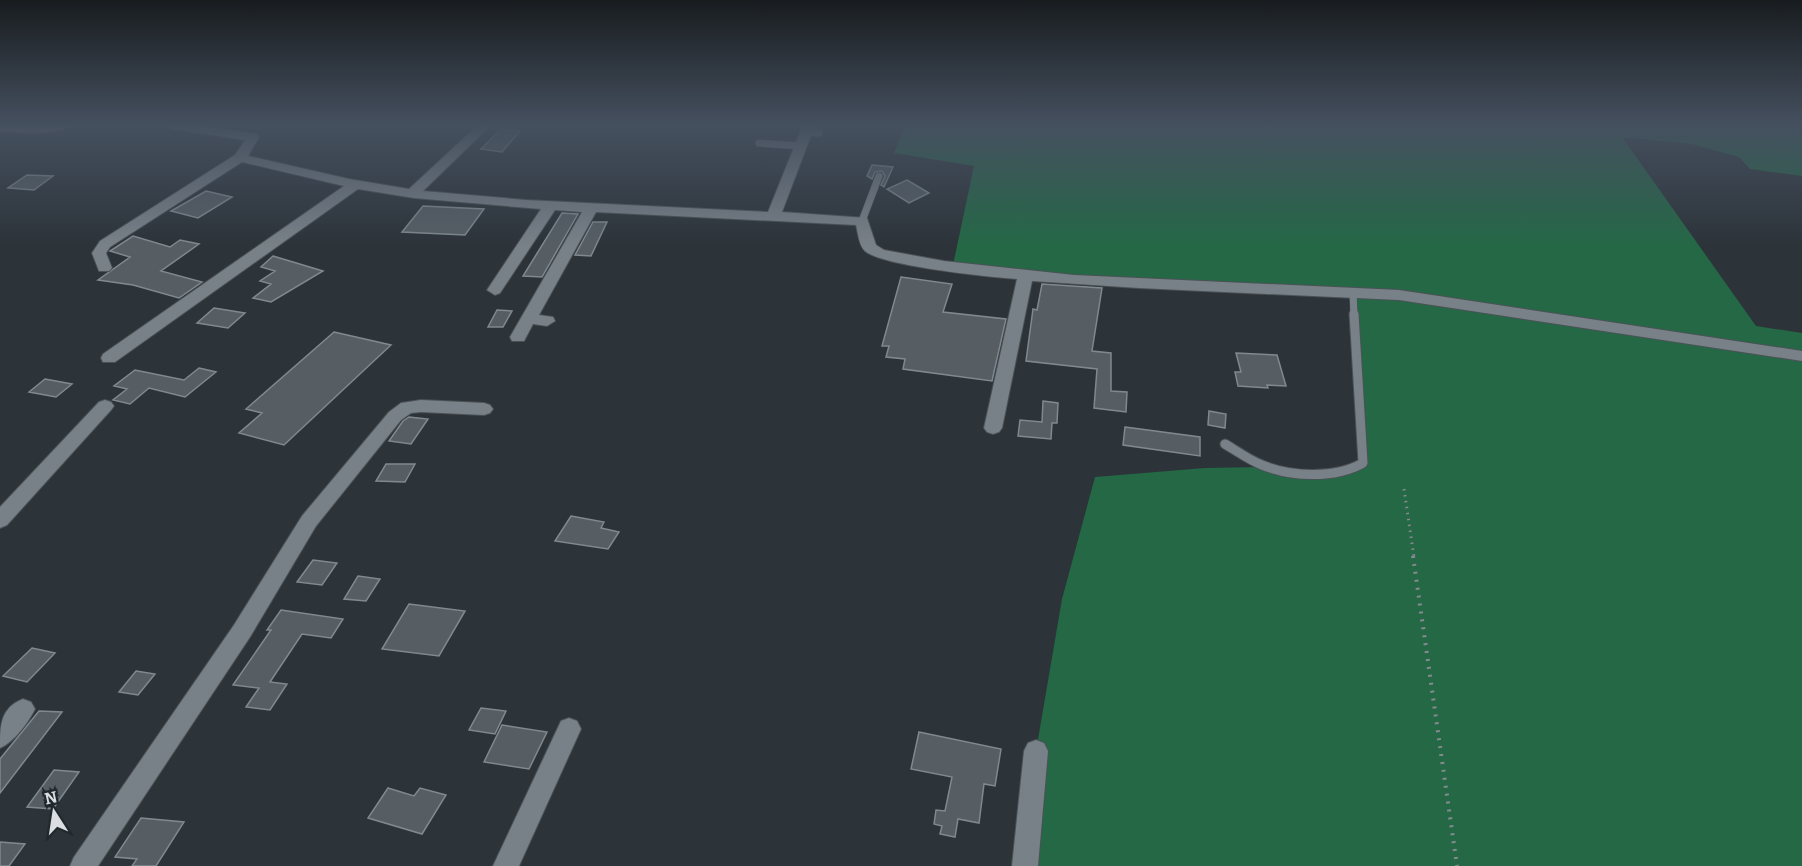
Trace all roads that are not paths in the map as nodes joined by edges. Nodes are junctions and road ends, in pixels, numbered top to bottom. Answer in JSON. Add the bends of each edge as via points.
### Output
{"nodes":[{"id":1,"x":228,"y":165,"type":"edge"},
{"id":2,"x":273,"y":165,"type":"edge"},
{"id":3,"x":442,"y":165,"type":"edge"},
{"id":4,"x":793,"y":165,"type":"edge"},
{"id":5,"x":879,"y":176,"type":"dead end"},
{"id":6,"x":356,"y":184,"type":"junction"},
{"id":7,"x":412,"y":194,"type":"junction"},
{"id":8,"x":551,"y":205,"type":"junction"},
{"id":9,"x":592,"y":207,"type":"junction"},
{"id":10,"x":774,"y":215,"type":"junction"},
{"id":11,"x":862,"y":220,"type":"junction"},
{"id":12,"x":104,"y":268,"type":"dead end"},
{"id":13,"x":1025,"y":276,"type":"junction"},
{"id":14,"x":495,"y":290,"type":"dead end"},
{"id":15,"x":1353,"y":292,"type":"junction"},
{"id":16,"x":527,"y":318,"type":"junction"},
{"id":17,"x":547,"y":321,"type":"dead end"},
{"id":18,"x":518,"y":337,"type":"dead end"},
{"id":19,"x":1802,"y":356,"type":"edge"},
{"id":20,"x":109,"y":358,"type":"dead end"},
{"id":21,"x":105,"y":406,"type":"dead end"},
{"id":22,"x":484,"y":409,"type":"dead end"},
{"id":23,"x":993,"y":428,"type":"dead end"},
{"id":24,"x":1225,"y":444,"type":"dead end"},
{"id":25,"x":0,"y":520,"type":"edge"},
{"id":26,"x":23,"y":709,"type":"dead end"},
{"id":27,"x":569,"y":729,"type":"dead end"},
{"id":28,"x":0,"y":737,"type":"edge"},
{"id":29,"x":1036,"y":751,"type":"dead end"},
{"id":30,"x":83,"y":866,"type":"edge"},
{"id":31,"x":506,"y":866,"type":"edge"},
{"id":32,"x":1025,"y":866,"type":"edge"}],
"edges":[{"from":1,"to":12,"type":"street","via":[[105,244],[99,253]]},
{"from":2,"to":6,"type":"street"},
{"from":3,"to":7,"type":"street"},
{"from":4,"to":10,"type":"street"},
{"from":5,"to":11,"type":"lane"},
{"from":6,"to":7,"type":"street"},
{"from":6,"to":20,"type":"street"},
{"from":7,"to":8,"type":"street"},
{"from":8,"to":9,"type":"street"},
{"from":8,"to":14,"type":"street"},
{"from":9,"to":10,"type":"street"},
{"from":9,"to":16,"type":"street"},
{"from":10,"to":11,"type":"street"},
{"from":11,"to":13,"type":"street","via":[[869,247],[880,254]]},
{"from":13,"to":15,"type":"street","via":[[1161,286]]},
{"from":13,"to":23,"type":"street"},
{"from":15,"to":19,"type":"street","via":[[1521,312]]},
{"from":15,"to":24,"type":"lane","via":[[1363,463],[1343,473],[1281,471],[1263,467]]},
{"from":16,"to":17,"type":"street"},
{"from":16,"to":18,"type":"street"},
{"from":21,"to":25,"type":"street"},
{"from":22,"to":30,"type":"street","via":[[407,407],[395,416],[309,521],[242,631]]},
{"from":26,"to":28,"type":"street"},
{"from":27,"to":31,"type":"street"},
{"from":29,"to":32,"type":"street"}]}
